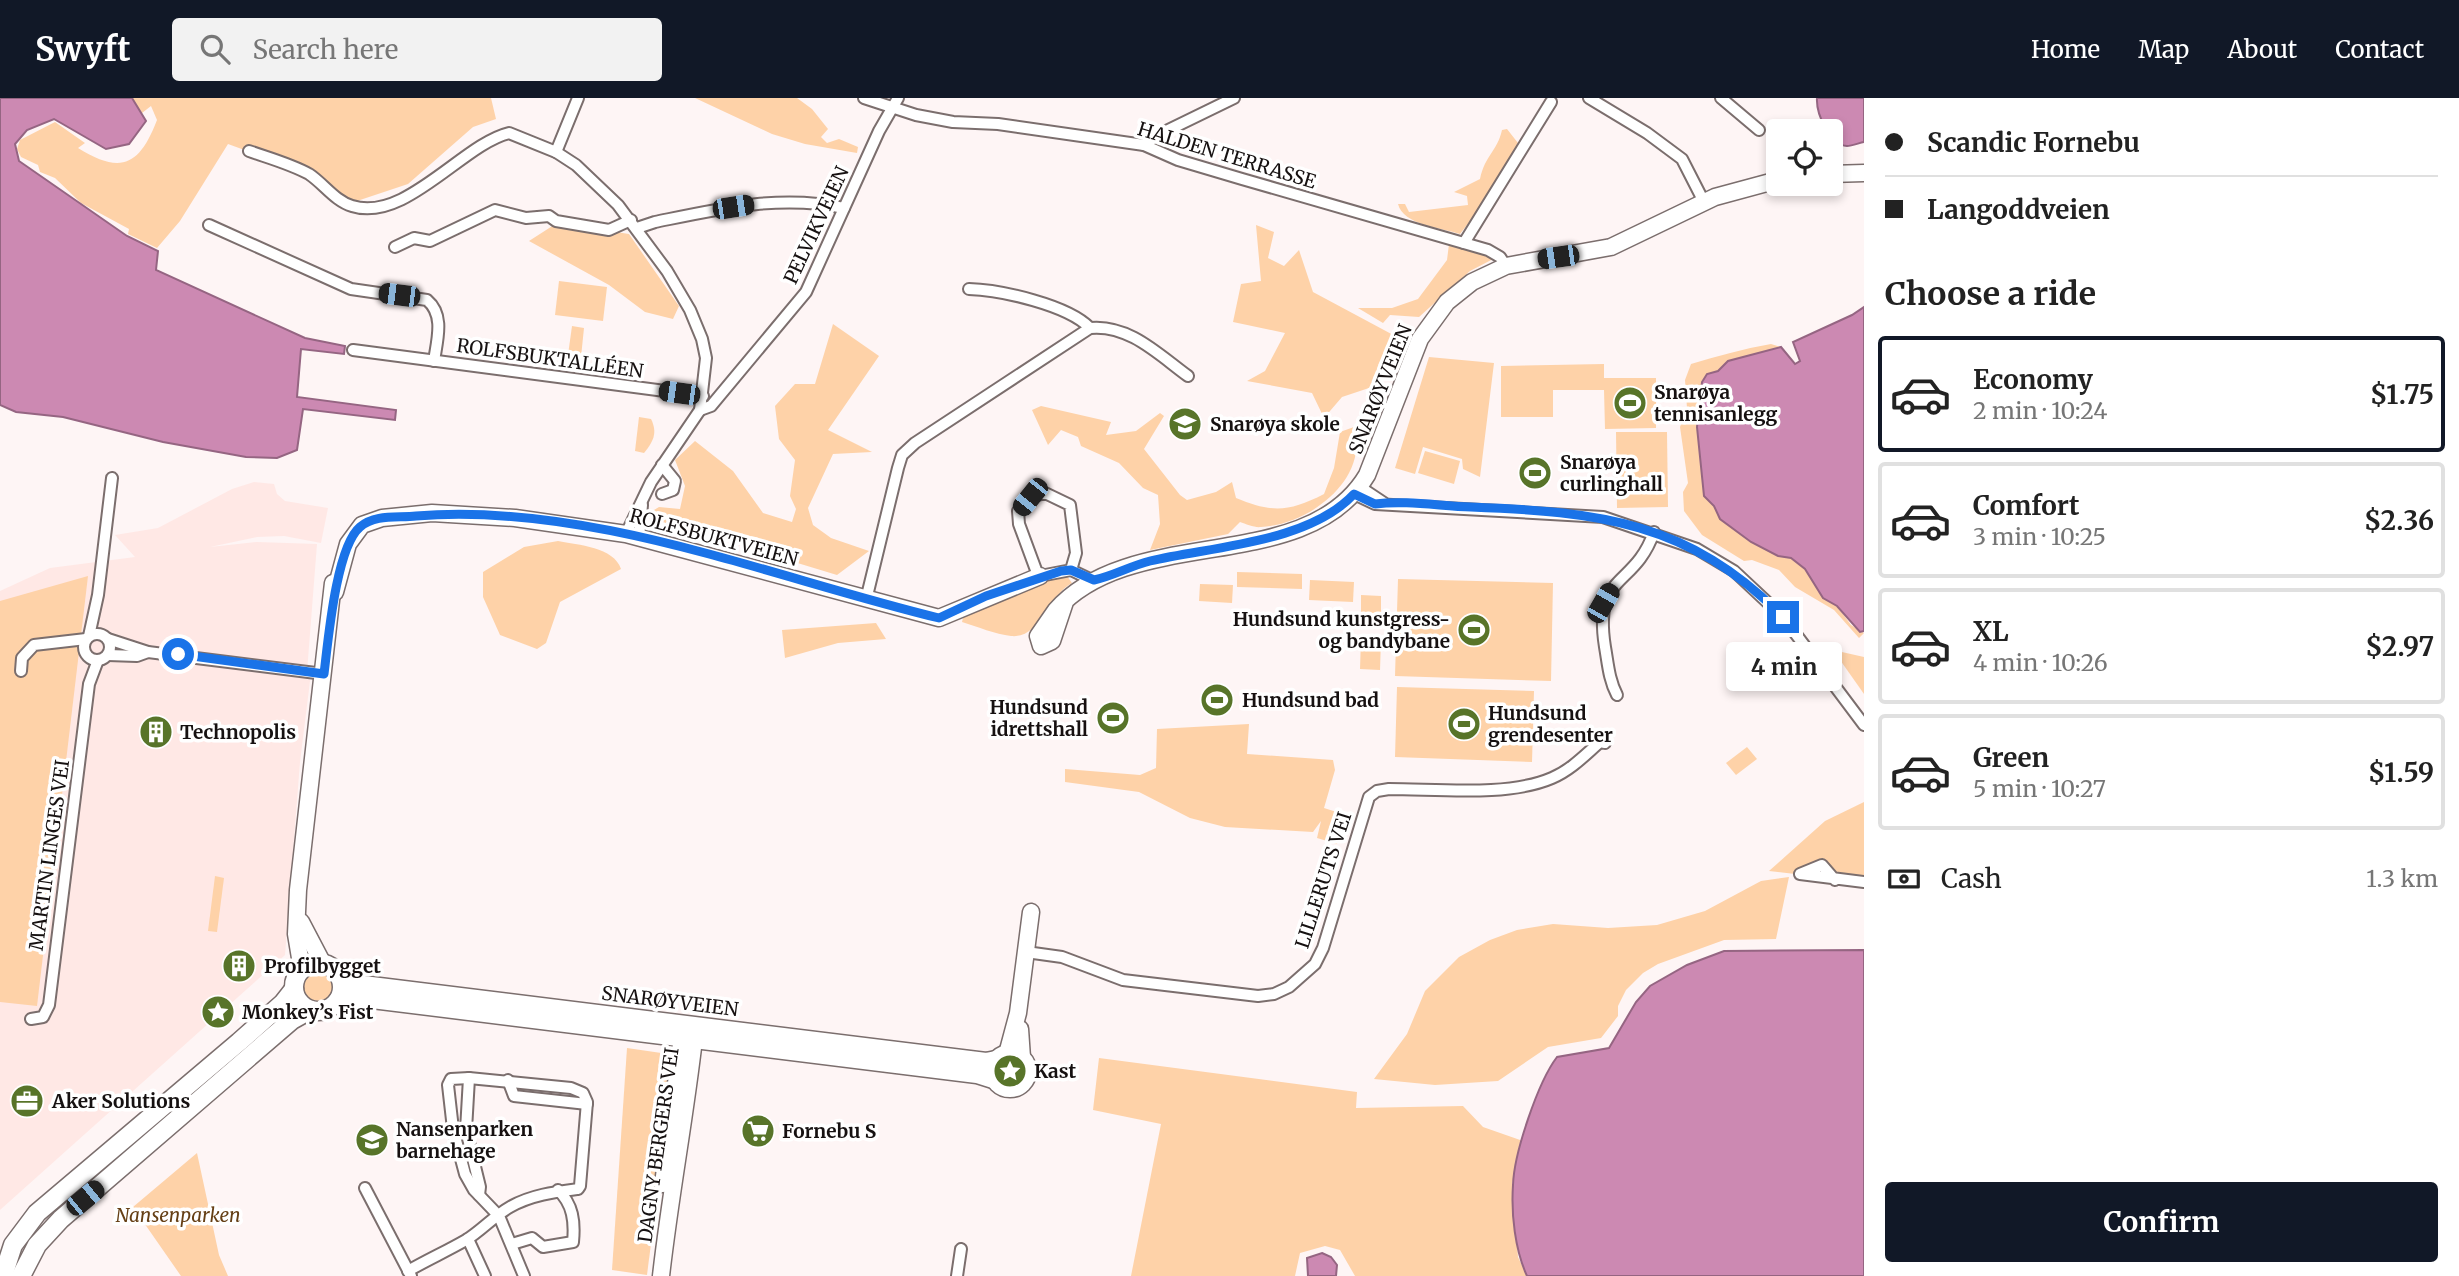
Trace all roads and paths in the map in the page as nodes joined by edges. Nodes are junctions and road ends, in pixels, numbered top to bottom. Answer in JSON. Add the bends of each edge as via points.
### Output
{"nodes":[{"id":1,"x":578,"y":98,"type":"edge"},
{"id":2,"x":864,"y":98,"type":"edge"},
{"id":3,"x":1234,"y":98,"type":"edge"},
{"id":4,"x":1589,"y":98,"type":"edge"},
{"id":5,"x":1721,"y":98,"type":"edge"},
{"id":6,"x":1551,"y":102,"type":"dead end"},
{"id":7,"x":896,"y":103,"type":"edge"},
{"id":8,"x":1759,"y":130,"type":"dead end"},
{"id":9,"x":1144,"y":145,"type":"junction"},
{"id":10,"x":249,"y":151,"type":"dead end"},
{"id":11,"x":556,"y":152,"type":"junction"},
{"id":12,"x":1864,"y":173,"type":"edge"},
{"id":13,"x":1843,"y":174,"type":"edge"},
{"id":14,"x":1766,"y":182,"type":"edge"},
{"id":15,"x":1704,"y":202,"type":"junction"},
{"id":16,"x":844,"y":208,"type":"junction"},
{"id":17,"x":634,"y":224,"type":"junction"},
{"id":18,"x":209,"y":225,"type":"dead end"},
{"id":19,"x":1464,"y":243,"type":"junction"},
{"id":20,"x":395,"y":247,"type":"dead end"},
{"id":21,"x":1506,"y":266,"type":"junction"},
{"id":22,"x":969,"y":289,"type":"dead end"},
{"id":23,"x":1090,"y":328,"type":"junction"},
{"id":24,"x":353,"y":351,"type":"dead end"},
{"id":25,"x":434,"y":360,"type":"junction"},
{"id":26,"x":1188,"y":376,"type":"dead end"},
{"id":27,"x":703,"y":396,"type":"junction"},
{"id":28,"x":700,"y":410,"type":"junction"},
{"id":29,"x":662,"y":465,"type":"junction"},
{"id":30,"x":112,"y":478,"type":"dead end"},
{"id":31,"x":1357,"y":490,"type":"junction"},
{"id":32,"x":662,"y":494,"type":"dead end"},
{"id":33,"x":1654,"y":533,"type":"junction"},
{"id":34,"x":633,"y":535,"type":"junction"},
{"id":35,"x":1071,"y":570,"type":"junction"},
{"id":36,"x":1040,"y":576,"type":"junction"},
{"id":37,"x":1094,"y":580,"type":"junction"},
{"id":38,"x":866,"y":600,"type":"junction"},
{"id":39,"x":1047,"y":632,"type":"dead end"},
{"id":40,"x":96,"y":637,"type":"junction"},
{"id":41,"x":57,"y":642,"type":"junction"},
{"id":42,"x":148,"y":652,"type":"junction"},
{"id":43,"x":95,"y":656,"type":"junction"},
{"id":44,"x":21,"y":671,"type":"dead end"},
{"id":45,"x":324,"y":674,"type":"junction"},
{"id":46,"x":1617,"y":695,"type":"dead end"},
{"id":47,"x":1864,"y":725,"type":"edge"},
{"id":48,"x":1605,"y":743,"type":"dead end"},
{"id":49,"x":1835,"y":880,"type":"dead end"},
{"id":50,"x":1864,"y":882,"type":"edge"},
{"id":51,"x":1031,"y":912,"type":"dead end"},
{"id":52,"x":298,"y":917,"type":"junction"},
{"id":53,"x":1026,"y":952,"type":"junction"},
{"id":54,"x":323,"y":964,"type":"junction"},
{"id":55,"x":302,"y":970,"type":"junction"},
{"id":56,"x":340,"y":977,"type":"junction"},
{"id":57,"x":294,"y":989,"type":"junction"},
{"id":58,"x":339,"y":999,"type":"junction"},
{"id":59,"x":310,"y":1010,"type":"junction"},
{"id":60,"x":31,"y":1018,"type":"dead end"},
{"id":61,"x":686,"y":1033,"type":"junction"},
{"id":62,"x":1008,"y":1057,"type":"junction"},
{"id":63,"x":469,"y":1078,"type":"junction"},
{"id":64,"x":996,"y":1080,"type":"junction"},
{"id":65,"x":365,"y":1188,"type":"dead end"},
{"id":66,"x":558,"y":1190,"type":"junction"},
{"id":67,"x":479,"y":1195,"type":"junction"},
{"id":68,"x":499,"y":1216,"type":"junction"},
{"id":69,"x":468,"y":1239,"type":"junction"},
{"id":70,"x":512,"y":1244,"type":"junction"},
{"id":71,"x":961,"y":1249,"type":"dead end"},
{"id":72,"x":5,"y":1254,"type":"edge"},
{"id":73,"x":409,"y":1273,"type":"edge"},
{"id":74,"x":3,"y":1276,"type":"edge"},
{"id":75,"x":21,"y":1276,"type":"edge"},
{"id":76,"x":485,"y":1276,"type":"edge"},
{"id":77,"x":524,"y":1276,"type":"edge"},
{"id":78,"x":651,"y":1276,"type":"edge"},
{"id":79,"x":661,"y":1276,"type":"edge"},
{"id":80,"x":957,"y":1276,"type":"edge"}],
"edges":[{"from":1,"to":11,"type":"street"},
{"from":2,"to":7,"type":"street"},
{"from":3,"to":9,"type":"street"},
{"from":4,"to":15,"type":"street","via":[[1682,159]]},
{"from":5,"to":8,"type":"street"},
{"from":6,"to":19,"type":"street"},
{"from":7,"to":9,"type":"street","name":"HALDEN TERRASSE","via":[[953,122]]},
{"from":7,"to":16,"type":"street","name":"PELVIKVEIEN"},
{"from":9,"to":19,"type":"street","name":"HALDEN TERRASSE","via":[[1204,168]]},
{"from":10,"to":11,"type":"street","via":[[297,168],[361,209],[418,191],[499,135],[519,135]]},
{"from":11,"to":17,"type":"street","via":[[605,191]]},
{"from":12,"to":13,"type":"street"},
{"from":14,"to":15,"type":"street","name":"SNARØYVEIEN"},
{"from":15,"to":21,"type":"street","name":"SNARØYVEIEN","via":[[1611,247]]},
{"from":16,"to":17,"type":"street","via":[[814,201],[773,201]]},
{"from":16,"to":28,"type":"street","name":"PELVIKVEIEN","via":[[806,292],[711,406]]},
{"from":17,"to":20,"type":"street","via":[[609,230],[550,216],[520,217],[495,210],[430,241],[414,238]]},
{"from":17,"to":27,"type":"street","via":[[698,326],[706,358]]},
{"from":18,"to":25,"type":"street","name":"ROLFSBUKTALLÉEN","via":[[351,289],[427,300],[439,319]]},
{"from":19,"to":21,"type":"street","name":"HALDEN TERRASSE","via":[[1496,253]]},
{"from":21,"to":31,"type":"street","name":"SNARØYVEIEN","via":[[1459,291],[1429,325]]},
{"from":22,"to":23,"type":"street","via":[[992,290],[1033,302],[1082,320]]},
{"from":23,"to":26,"type":"street","via":[[1105,327],[1137,338]]},
{"from":23,"to":38,"type":"street","via":[[902,455]]},
{"from":24,"to":25,"type":"street","name":"ROLFSBUKTALLÉEN"},
{"from":25,"to":27,"type":"street","name":"ROLFSBUKTALLÉEN"},
{"from":27,"to":28,"type":"street"},
{"from":28,"to":29,"type":"street"},
{"from":29,"to":32,"type":"street","via":[[675,481],[673,490]]},
{"from":29,"to":34,"type":"street","via":[[642,504]]},
{"from":30,"to":40,"type":"street","via":[[90,623]]},
{"from":31,"to":33,"type":"street","via":[[1368,503],[1577,513]]},
{"from":31,"to":37,"type":"street","name":"SNARØYVEIEN","via":[[1328,517],[1300,529],[1148,562]]},
{"from":33,"to":46,"type":"street","via":[[1645,554],[1603,603],[1601,623]]},
{"from":33,"to":47,"type":"street","via":[[1697,549],[1756,589],[1797,632]]},
{"from":34,"to":38,"type":"street","name":"ROLFSBUKTVEIEN"},
{"from":34,"to":45,"type":"street","name":"ROLFSBUKTVEIEN","via":[[492,516],[382,508],[355,520],[337,544]]},
{"from":35,"to":36,"type":"street"},
{"from":35,"to":36,"type":"street","via":[[1076,553],[1070,505],[1045,493],[1030,497],[1018,511],[1026,548]]},
{"from":35,"to":37,"type":"street"},
{"from":36,"to":38,"type":"street","name":"ROLFSBUKTVEIEN","via":[[939,618]]},
{"from":37,"to":39,"type":"street","name":"SNARØYVEIEN","via":[[1060,608]]},
{"from":40,"to":41,"type":"street"},
{"from":40,"to":42,"type":"street"},
{"from":40,"to":43,"type":"street"},
{"from":40,"to":43,"type":"street"},
{"from":41,"to":43,"type":"street"},
{"from":41,"to":44,"type":"street","via":[[30,647],[22,658]]},
{"from":42,"to":43,"type":"street"},
{"from":42,"to":45,"type":"street"},
{"from":43,"to":60,"type":"street","name":"MARTIN LINGES VEI","via":[[49,1005],[43,1017]]},
{"from":45,"to":52,"type":"street","name":"ROLFSBUKTVEIEN","via":[[299,873]]},
{"from":48,"to":53,"type":"street","name":"LILLERUTS VEI","via":[[1537,784],[1389,789],[1369,797],[1323,948],[1303,977],[1274,994],[1244,995],[1123,979],[1080,962]]},
{"from":49,"to":50,"type":"street"},
{"from":51,"to":53,"type":"street"},
{"from":52,"to":54,"type":"street","name":"ROLFSBUKTVEIEN"},
{"from":52,"to":55,"type":"street","name":"ROLFSBUKTVEIEN"},
{"from":53,"to":62,"type":"street"},
{"from":54,"to":55,"type":"main road"},
{"from":54,"to":56,"type":"main road"},
{"from":55,"to":57,"type":"main road"},
{"from":56,"to":58,"type":"main road"},
{"from":56,"to":61,"type":"main road","name":"SNARØYVEIEN","via":[[363,985]]},
{"from":57,"to":59,"type":"main road","via":[[301,1004]]},
{"from":57,"to":72,"type":"main road","via":[[284,1003],[37,1213]]},
{"from":58,"to":59,"type":"main road","via":[[324,1010]]},
{"from":58,"to":61,"type":"main road","name":"SNARØYVEIEN"},
{"from":59,"to":75,"type":"main road","via":[[292,1020],[54,1226],[37,1245]]},
{"from":61,"to":62,"type":"main road","name":"SNARØYVEIEN","via":[[986,1062]]},
{"from":61,"to":64,"type":"main road","name":"SNARØYVEIEN"},
{"from":61,"to":78,"type":"street","name":"DAGNY BERGERS VEI"},
{"from":61,"to":79,"type":"street","name":"DAGNY BERGERS VEI","via":[[678,1158]]},
{"from":62,"to":64,"type":"main road","via":[[993,1068]]},
{"from":62,"to":64,"type":"main road","via":[[1027,1069],[1023,1083],[1008,1088]]},
{"from":63,"to":66,"type":"street","via":[[508,1080],[514,1096],[587,1104],[580,1186]]},
{"from":63,"to":67,"type":"street","via":[[466,1130]]},
{"from":63,"to":67,"type":"street","via":[[452,1079],[449,1093],[465,1174]]},
{"from":65,"to":73,"type":"street"},
{"from":66,"to":68,"type":"street","via":[[519,1203]]},
{"from":66,"to":70,"type":"street","via":[[569,1202],[573,1241],[543,1247],[532,1238]]},
{"from":67,"to":68,"type":"street"},
{"from":68,"to":69,"type":"street"},
{"from":68,"to":70,"type":"street"},
{"from":69,"to":73,"type":"street"},
{"from":69,"to":76,"type":"street"},
{"from":70,"to":77,"type":"street"},
{"from":71,"to":80,"type":"street"},
{"from":72,"to":74,"type":"main road"}]}
